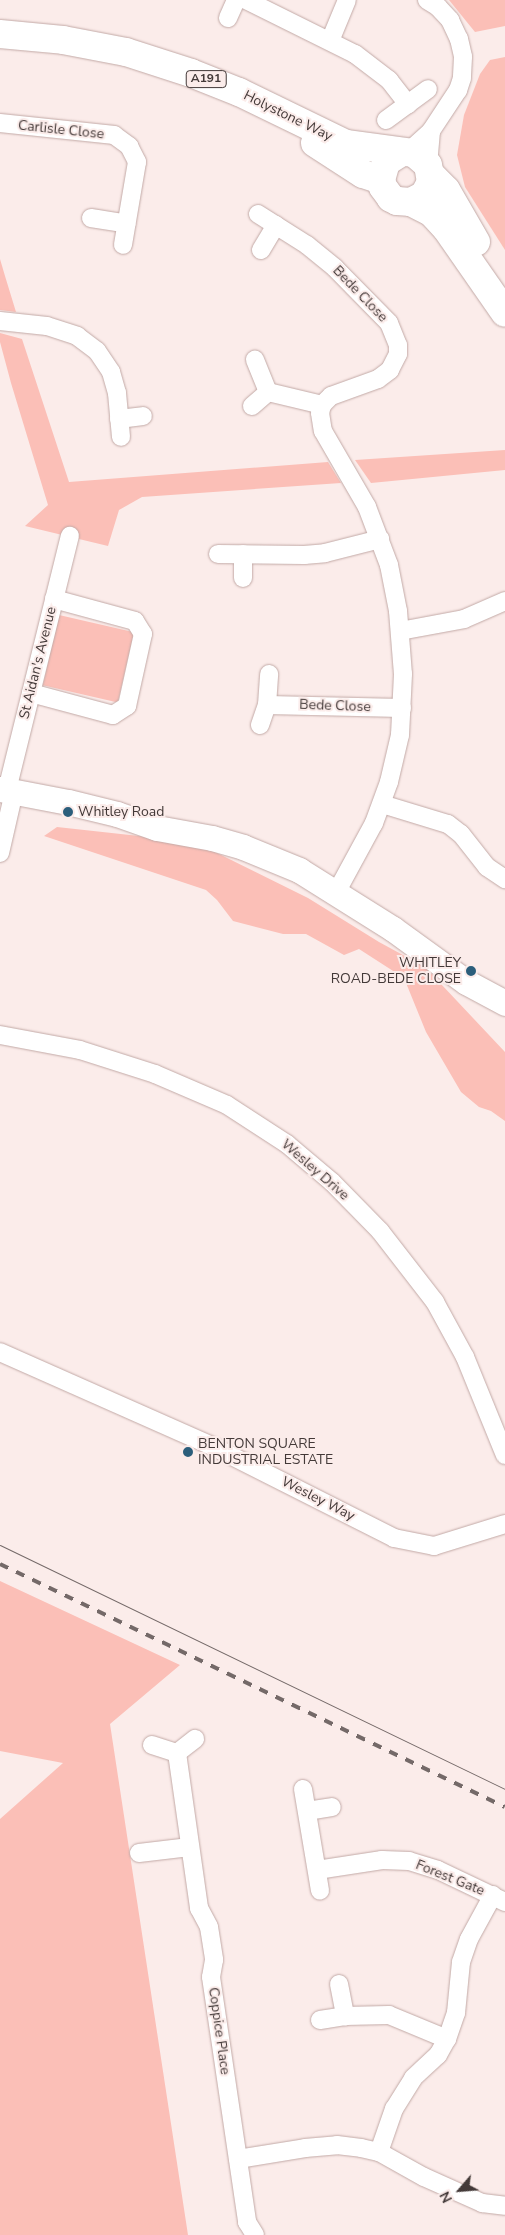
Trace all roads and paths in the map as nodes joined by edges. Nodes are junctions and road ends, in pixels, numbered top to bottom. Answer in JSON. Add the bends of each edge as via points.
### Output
{"nodes":[{"id":1,"x":236,"y":0,"type":"edge"},
{"id":2,"x":246,"y":0,"type":"edge"},
{"id":3,"x":347,"y":0,"type":"edge"},
{"id":4,"x":427,"y":0,"type":"edge"},
{"id":5,"x":228,"y":18,"type":"dead end"},
{"id":6,"x":0,"y":34,"type":"edge"},
{"id":7,"x":330,"y":41,"type":"junction"},
{"id":8,"x":0,"y":43,"type":"edge"},
{"id":9,"x":428,"y":89,"type":"dead end"},
{"id":10,"x":408,"y":104,"type":"junction"},
{"id":11,"x":386,"y":120,"type":"dead end"},
{"id":12,"x":0,"y":123,"type":"edge"},
{"id":13,"x":418,"y":161,"type":"junction"},
{"id":14,"x":381,"y":180,"type":"junction"},
{"id":15,"x":411,"y":202,"type":"junction"},
{"id":16,"x":258,"y":214,"type":"dead end"},
{"id":17,"x":92,"y":218,"type":"dead end"},
{"id":18,"x":127,"y":224,"type":"junction"},
{"id":19,"x":276,"y":225,"type":"junction"},
{"id":20,"x":123,"y":245,"type":"dead end"},
{"id":21,"x":260,"y":250,"type":"dead end"},
{"id":22,"x":505,"y":281,"type":"edge"},
{"id":23,"x":505,"y":313,"type":"edge"},
{"id":24,"x":0,"y":321,"type":"edge"},
{"id":25,"x":254,"y":360,"type":"dead end"},
{"id":26,"x":268,"y":392,"type":"junction"},
{"id":27,"x":322,"y":405,"type":"junction"},
{"id":28,"x":252,"y":406,"type":"dead end"},
{"id":29,"x":143,"y":416,"type":"dead end"},
{"id":30,"x":119,"y":419,"type":"junction"},
{"id":31,"x":121,"y":437,"type":"dead end"},
{"id":32,"x":70,"y":536,"type":"dead end"},
{"id":33,"x":380,"y":539,"type":"junction"},
{"id":34,"x":218,"y":554,"type":"dead end"},
{"id":35,"x":244,"y":554,"type":"junction"},
{"id":36,"x":243,"y":578,"type":"dead end"},
{"id":37,"x":54,"y":599,"type":"junction"},
{"id":38,"x":505,"y":601,"type":"edge"},
{"id":39,"x":400,"y":631,"type":"junction"},
{"id":40,"x":269,"y":674,"type":"dead end"},
{"id":41,"x":31,"y":693,"type":"junction"},
{"id":42,"x":267,"y":705,"type":"junction"},
{"id":43,"x":402,"y":708,"type":"junction"},
{"id":44,"x":260,"y":725,"type":"dead end"},
{"id":45,"x":7,"y":790,"type":"edge"},
{"id":46,"x":382,"y":804,"type":"junction"},
{"id":47,"x":0,"y":853,"type":"edge"},
{"id":48,"x":505,"y":879,"type":"edge"},
{"id":49,"x":336,"y":894,"type":"junction"},
{"id":50,"x":505,"y":1004,"type":"edge"},
{"id":51,"x":0,"y":1035,"type":"edge"},
{"id":52,"x":0,"y":1352,"type":"edge"},
{"id":53,"x":505,"y":1455,"type":"edge"},
{"id":54,"x":505,"y":1524,"type":"edge"},
{"id":55,"x":195,"y":1739,"type":"dead end"},
{"id":56,"x":152,"y":1744,"type":"dead end"},
{"id":57,"x":177,"y":1753,"type":"junction"},
{"id":58,"x":303,"y":1789,"type":"dead end"},
{"id":59,"x":332,"y":1807,"type":"dead end"},
{"id":60,"x":307,"y":1811,"type":"junction"},
{"id":61,"x":190,"y":1847,"type":"junction"},
{"id":62,"x":139,"y":1853,"type":"dead end"},
{"id":63,"x":317,"y":1870,"type":"junction"},
{"id":64,"x":320,"y":1891,"type":"dead end"},
{"id":65,"x":499,"y":1898,"type":"edge"},
{"id":66,"x":339,"y":1984,"type":"dead end"},
{"id":67,"x":345,"y":2016,"type":"junction"},
{"id":68,"x":320,"y":2020,"type":"dead end"},
{"id":69,"x":447,"y":2039,"type":"junction"},
{"id":70,"x":378,"y":2152,"type":"junction"},
{"id":71,"x":238,"y":2158,"type":"junction"},
{"id":72,"x":505,"y":2206,"type":"edge"},
{"id":73,"x":255,"y":2235,"type":"edge"}],
"edges":[{"from":1,"to":5,"type":"street"},
{"from":2,"to":7,"type":"street"},
{"from":3,"to":7,"type":"street"},
{"from":4,"to":13,"type":"street","via":[[450,20],[459,38],[463,57],[462,78],[458,90],[431,131]]},
{"from":6,"to":13,"type":"main road","name":"Holystone Way","number":"A191","via":[[63,40],[126,52],[239,92],[346,144]]},
{"from":7,"to":10,"type":"street","via":[[377,70]]},
{"from":8,"to":14,"type":"main road","name":"Holystone Way","number":"A191","via":[[62,49],[129,63],[195,85],[244,105],[314,142],[363,174]]},
{"from":9,"to":10,"type":"street"},
{"from":10,"to":11,"type":"street"},
{"from":12,"to":18,"type":"street","name":"Carlisle Close","via":[[114,135],[129,146],[137,162]]},
{"from":13,"to":14,"type":"main road","via":[[386,162]]},
{"from":13,"to":15,"type":"main road","via":[[428,189],[418,200]]},
{"from":13,"to":22,"type":"main road","via":[[446,190],[473,237]]},
{"from":14,"to":15,"type":"main road","via":[[382,187],[391,198]]},
{"from":15,"to":23,"type":"main road","via":[[431,212],[446,228]]},
{"from":16,"to":19,"type":"street","name":"Bede Close"},
{"from":17,"to":18,"type":"street"},
{"from":18,"to":20,"type":"street","name":"Carlisle Close"},
{"from":19,"to":21,"type":"street"},
{"from":19,"to":27,"type":"street","name":"Bede Close","via":[[335,268],[389,323],[395,334],[398,354],[390,370],[367,383],[340,391]]},
{"from":24,"to":30,"type":"street","via":[[47,326],[77,336],[97,350],[111,372],[117,392]]},
{"from":25,"to":26,"type":"street"},
{"from":26,"to":27,"type":"street"},
{"from":26,"to":28,"type":"street"},
{"from":27,"to":33,"type":"street","via":[[323,431],[357,488]]},
{"from":29,"to":30,"type":"street"},
{"from":30,"to":31,"type":"street"},
{"from":32,"to":37,"type":"street","name":"St Aidan's Avenue"},
{"from":33,"to":35,"type":"street","via":[[324,553]]},
{"from":33,"to":39,"type":"street","via":[[394,588]]},
{"from":34,"to":35,"type":"street"},
{"from":35,"to":36,"type":"street"},
{"from":37,"to":41,"type":"street","name":"St Aidan's Avenue"},
{"from":37,"to":41,"type":"street","via":[[135,621],[143,634],[127,706],[113,715]]},
{"from":38,"to":39,"type":"street","via":[[464,619]]},
{"from":39,"to":43,"type":"street"},
{"from":40,"to":42,"type":"street"},
{"from":41,"to":45,"type":"street","name":"St Aidan's Avenue"},
{"from":42,"to":43,"type":"street","name":"Bede Close"},
{"from":42,"to":44,"type":"street"},
{"from":43,"to":46,"type":"street","via":[[395,761]]},
{"from":45,"to":47,"type":"street"},
{"from":45,"to":49,"type":"street","via":[[68,802],[157,828],[243,847],[299,870]]},
{"from":46,"to":48,"type":"street","via":[[448,824],[461,834],[487,866]]},
{"from":46,"to":49,"type":"street"},
{"from":49,"to":50,"type":"street","via":[[393,929],[458,977]]},
{"from":51,"to":53,"type":"street","name":"Wesley Drive","via":[[80,1050],[155,1074],[227,1105],[302,1156],[380,1231],[435,1302],[464,1357]]},
{"from":52,"to":54,"type":"street","name":"Wesley Way","via":[[214,1448],[394,1538],[434,1546]]},
{"from":55,"to":57,"type":"street"},
{"from":56,"to":57,"type":"street"},
{"from":57,"to":61,"type":"street","name":"Coppice Place"},
{"from":58,"to":60,"type":"street"},
{"from":59,"to":60,"type":"street"},
{"from":60,"to":63,"type":"street"},
{"from":61,"to":62,"type":"street"},
{"from":61,"to":71,"type":"street","name":"Coppice Place","via":[[199,1908],[209,1927],[214,1960],[211,1978]]},
{"from":63,"to":64,"type":"street"},
{"from":63,"to":65,"type":"street","name":"Forest Gate","via":[[382,1860],[409,1861],[438,1870]]},
{"from":65,"to":69,"type":"street","name":"Forest Gate","via":[[469,1939],[461,1962],[456,2013]]},
{"from":66,"to":67,"type":"street"},
{"from":67,"to":68,"type":"street"},
{"from":67,"to":69,"type":"street","via":[[389,2015]]},
{"from":69,"to":70,"type":"street","name":"Forest Gate","via":[[438,2054],[413,2078],[394,2109]]},
{"from":70,"to":71,"type":"street","via":[[337,2146]]},
{"from":70,"to":72,"type":"street","via":[[482,2203]]},
{"from":71,"to":73,"type":"street","name":"Coppice Place","via":[[247,2222]]}]}
